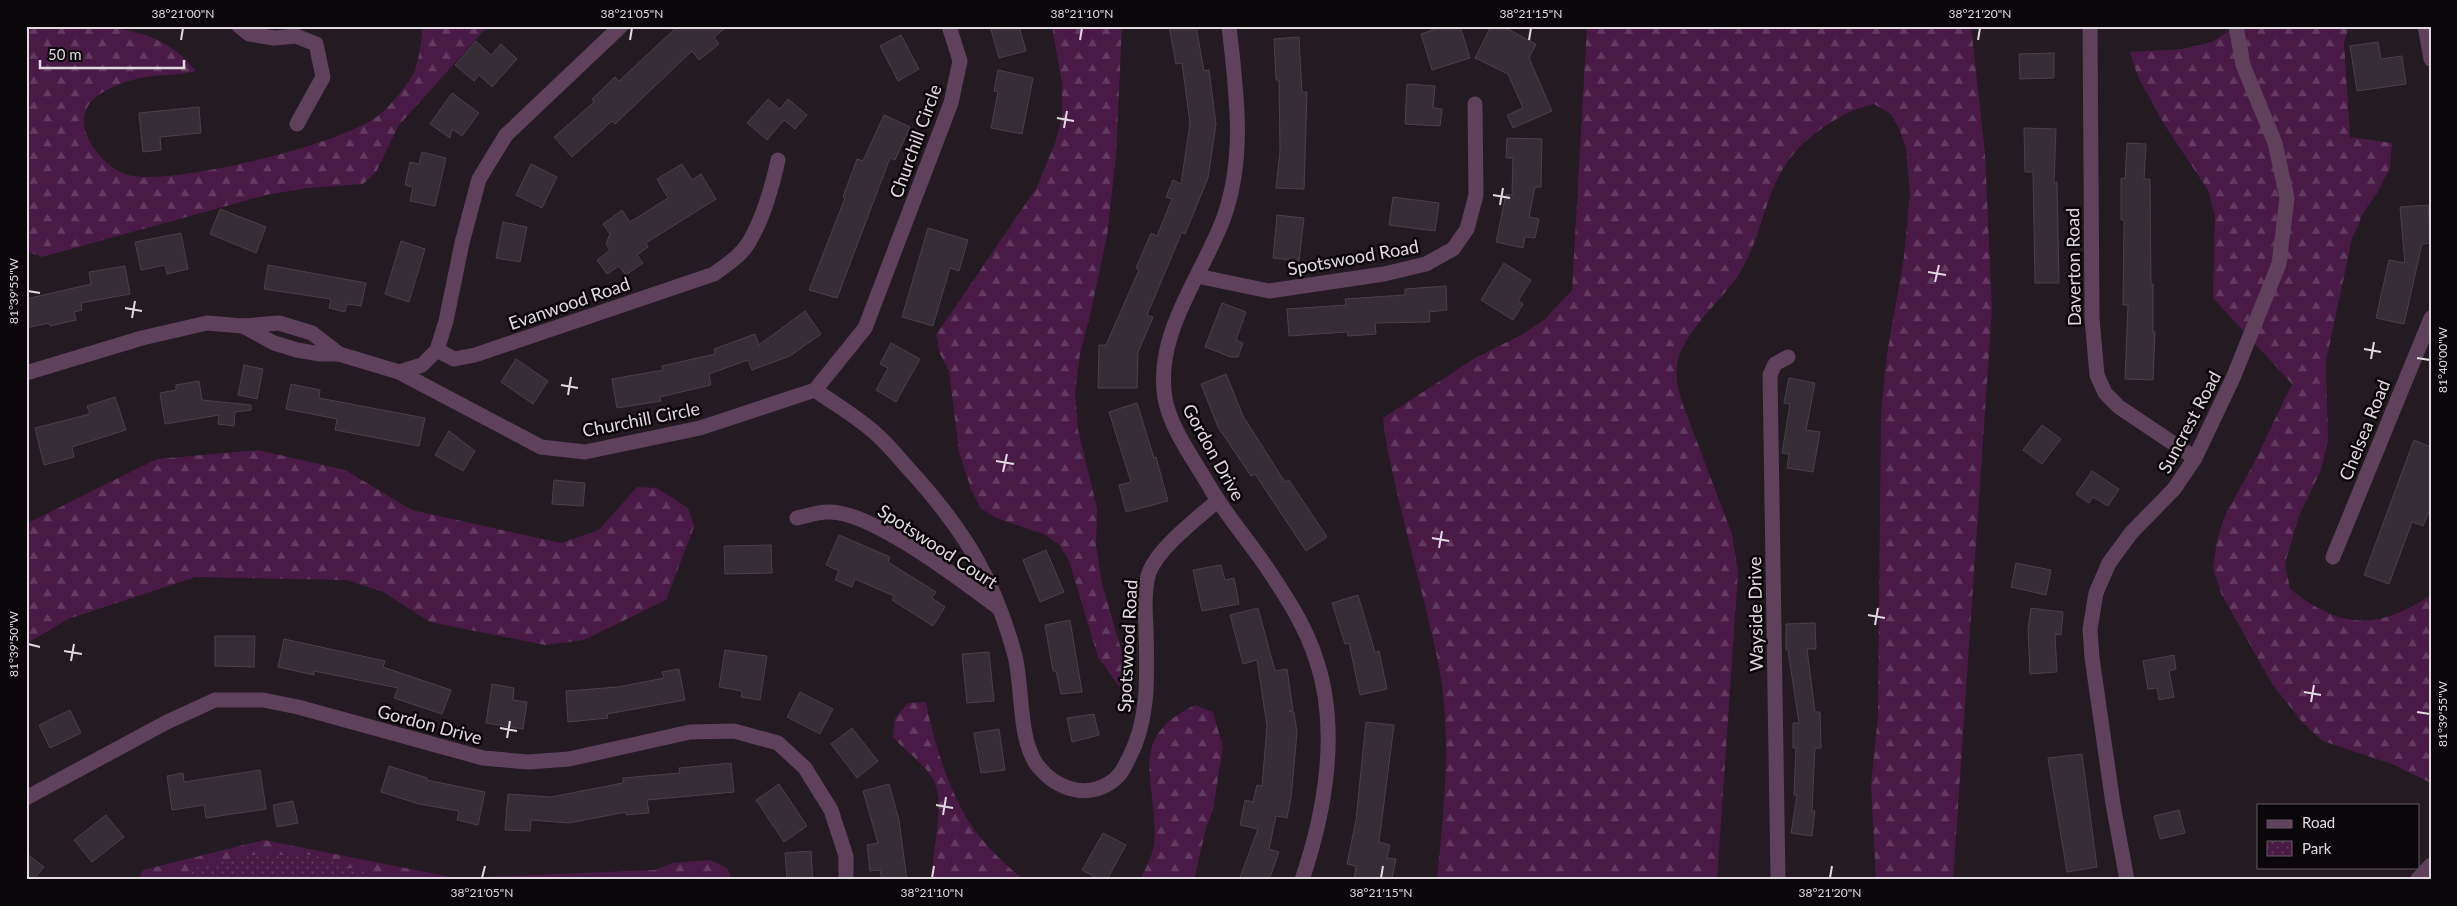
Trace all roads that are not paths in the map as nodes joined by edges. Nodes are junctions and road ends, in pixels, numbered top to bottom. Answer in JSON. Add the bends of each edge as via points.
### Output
{"nodes":[{"id":1,"x":239,"y":26,"type":"edge"},
{"id":2,"x":621,"y":26,"type":"edge"},
{"id":3,"x":949,"y":26,"type":"edge"},
{"id":4,"x":1229,"y":26,"type":"edge"},
{"id":5,"x":2090,"y":26,"type":"edge"},
{"id":6,"x":2236,"y":26,"type":"edge"},
{"id":7,"x":2425,"y":26,"type":"edge"},
{"id":8,"x":2431,"y":59,"type":"edge"},
{"id":9,"x":1475,"y":104,"type":"dead end"},
{"id":10,"x":297,"y":124,"type":"dead end"},
{"id":11,"x":778,"y":160,"type":"dead end"},
{"id":12,"x":1197,"y":276,"type":"junction"},
{"id":13,"x":2431,"y":318,"type":"edge"},
{"id":14,"x":243,"y":326,"type":"junction"},
{"id":15,"x":436,"y":350,"type":"junction"},
{"id":16,"x":339,"y":354,"type":"junction"},
{"id":17,"x":1788,"y":357,"type":"dead end"},
{"id":18,"x":399,"y":372,"type":"junction"},
{"id":19,"x":26,"y":373,"type":"edge"},
{"id":20,"x":816,"y":390,"type":"junction"},
{"id":21,"x":2195,"y":458,"type":"junction"},
{"id":22,"x":1217,"y":501,"type":"junction"},
{"id":23,"x":797,"y":518,"type":"dead end"},
{"id":24,"x":2333,"y":557,"type":"dead end"},
{"id":25,"x":999,"y":608,"type":"junction"},
{"id":26,"x":26,"y":798,"type":"edge"},
{"id":27,"x":2431,"y":865,"type":"edge"},
{"id":28,"x":846,"y":880,"type":"edge"},
{"id":29,"x":1302,"y":880,"type":"edge"},
{"id":30,"x":1778,"y":880,"type":"edge"},
{"id":31,"x":2127,"y":880,"type":"edge"},
{"id":32,"x":2417,"y":880,"type":"edge"}],
"edges":[{"from":1,"to":10,"type":"street","via":[[249,34],[274,38],[296,36],[316,44],[323,77]]},
{"from":2,"to":15,"type":"street","via":[[506,135],[479,179],[446,322]]},
{"from":3,"to":20,"type":"street","name":"Churchill Circle","via":[[960,61],[951,103],[865,328]]},
{"from":4,"to":12,"type":"street","name":"Gordon Drive","via":[[1239,122],[1237,152],[1224,217]]},
{"from":5,"to":21,"type":"street","name":"Daverton Road","via":[[2092,318],[2097,375],[2105,393],[2119,407]]},
{"from":6,"to":21,"type":"street","name":"Suncrest Road","via":[[2243,65],[2274,143],[2287,198],[2278,264],[2234,378]]},
{"from":7,"to":8,"type":"street"},
{"from":9,"to":12,"type":"street","name":"Spotswood Road","via":[[1476,195],[1466,229],[1453,249],[1426,264],[1384,274],[1269,291]]},
{"from":11,"to":15,"type":"street","name":"Evanwood Road","via":[[749,243],[714,274],[475,355],[454,359]]},
{"from":12,"to":22,"type":"street","name":"Gordon Drive","via":[[1167,348],[1163,384],[1173,424]]},
{"from":13,"to":24,"type":"street","name":"Chelsea Road"},
{"from":14,"to":16,"type":"street","via":[[297,350]]},
{"from":14,"to":16,"type":"street","via":[[270,323],[294,327],[312,333]]},
{"from":14,"to":19,"type":"street","via":[[208,323],[142,338]]},
{"from":15,"to":18,"type":"street","via":[[422,365]]},
{"from":16,"to":18,"type":"street","name":"Churchill Circle"},
{"from":17,"to":30,"type":"street","name":"Wayside Drive","via":[[1775,364],[1770,375]]},
{"from":18,"to":20,"type":"street","name":"Churchill Circle","via":[[541,447],[584,452],[700,428]]},
{"from":20,"to":25,"type":"street","name":"Spotswood Road","via":[[875,433],[928,490],[967,541],[986,574]]},
{"from":21,"to":31,"type":"street","name":"Suncrest Road","via":[[2174,489],[2132,533],[2109,563],[2091,612],[2092,658],[2112,804]]},
{"from":22,"to":25,"type":"street","name":"Spotswood Road","via":[[1166,547],[1148,574],[1145,602],[1148,680],[1139,740],[1119,778],[1102,788],[1086,792],[1068,789],[1053,781],[1036,763],[1026,739],[1020,675]]},
{"from":22,"to":29,"type":"street","name":"Gordon Drive","via":[[1271,573],[1304,629],[1323,682],[1328,732],[1323,794]]},
{"from":23,"to":25,"type":"street","name":"Spotswood Court","via":[[828,511],[859,517],[935,561]]},
{"from":26,"to":28,"type":"street","name":"Gordon Drive","via":[[215,700],[263,700],[483,758],[528,762],[569,759],[690,732],[734,731],[778,743],[805,768],[831,810],[846,856]]},
{"from":27,"to":32,"type":"street"}]}
